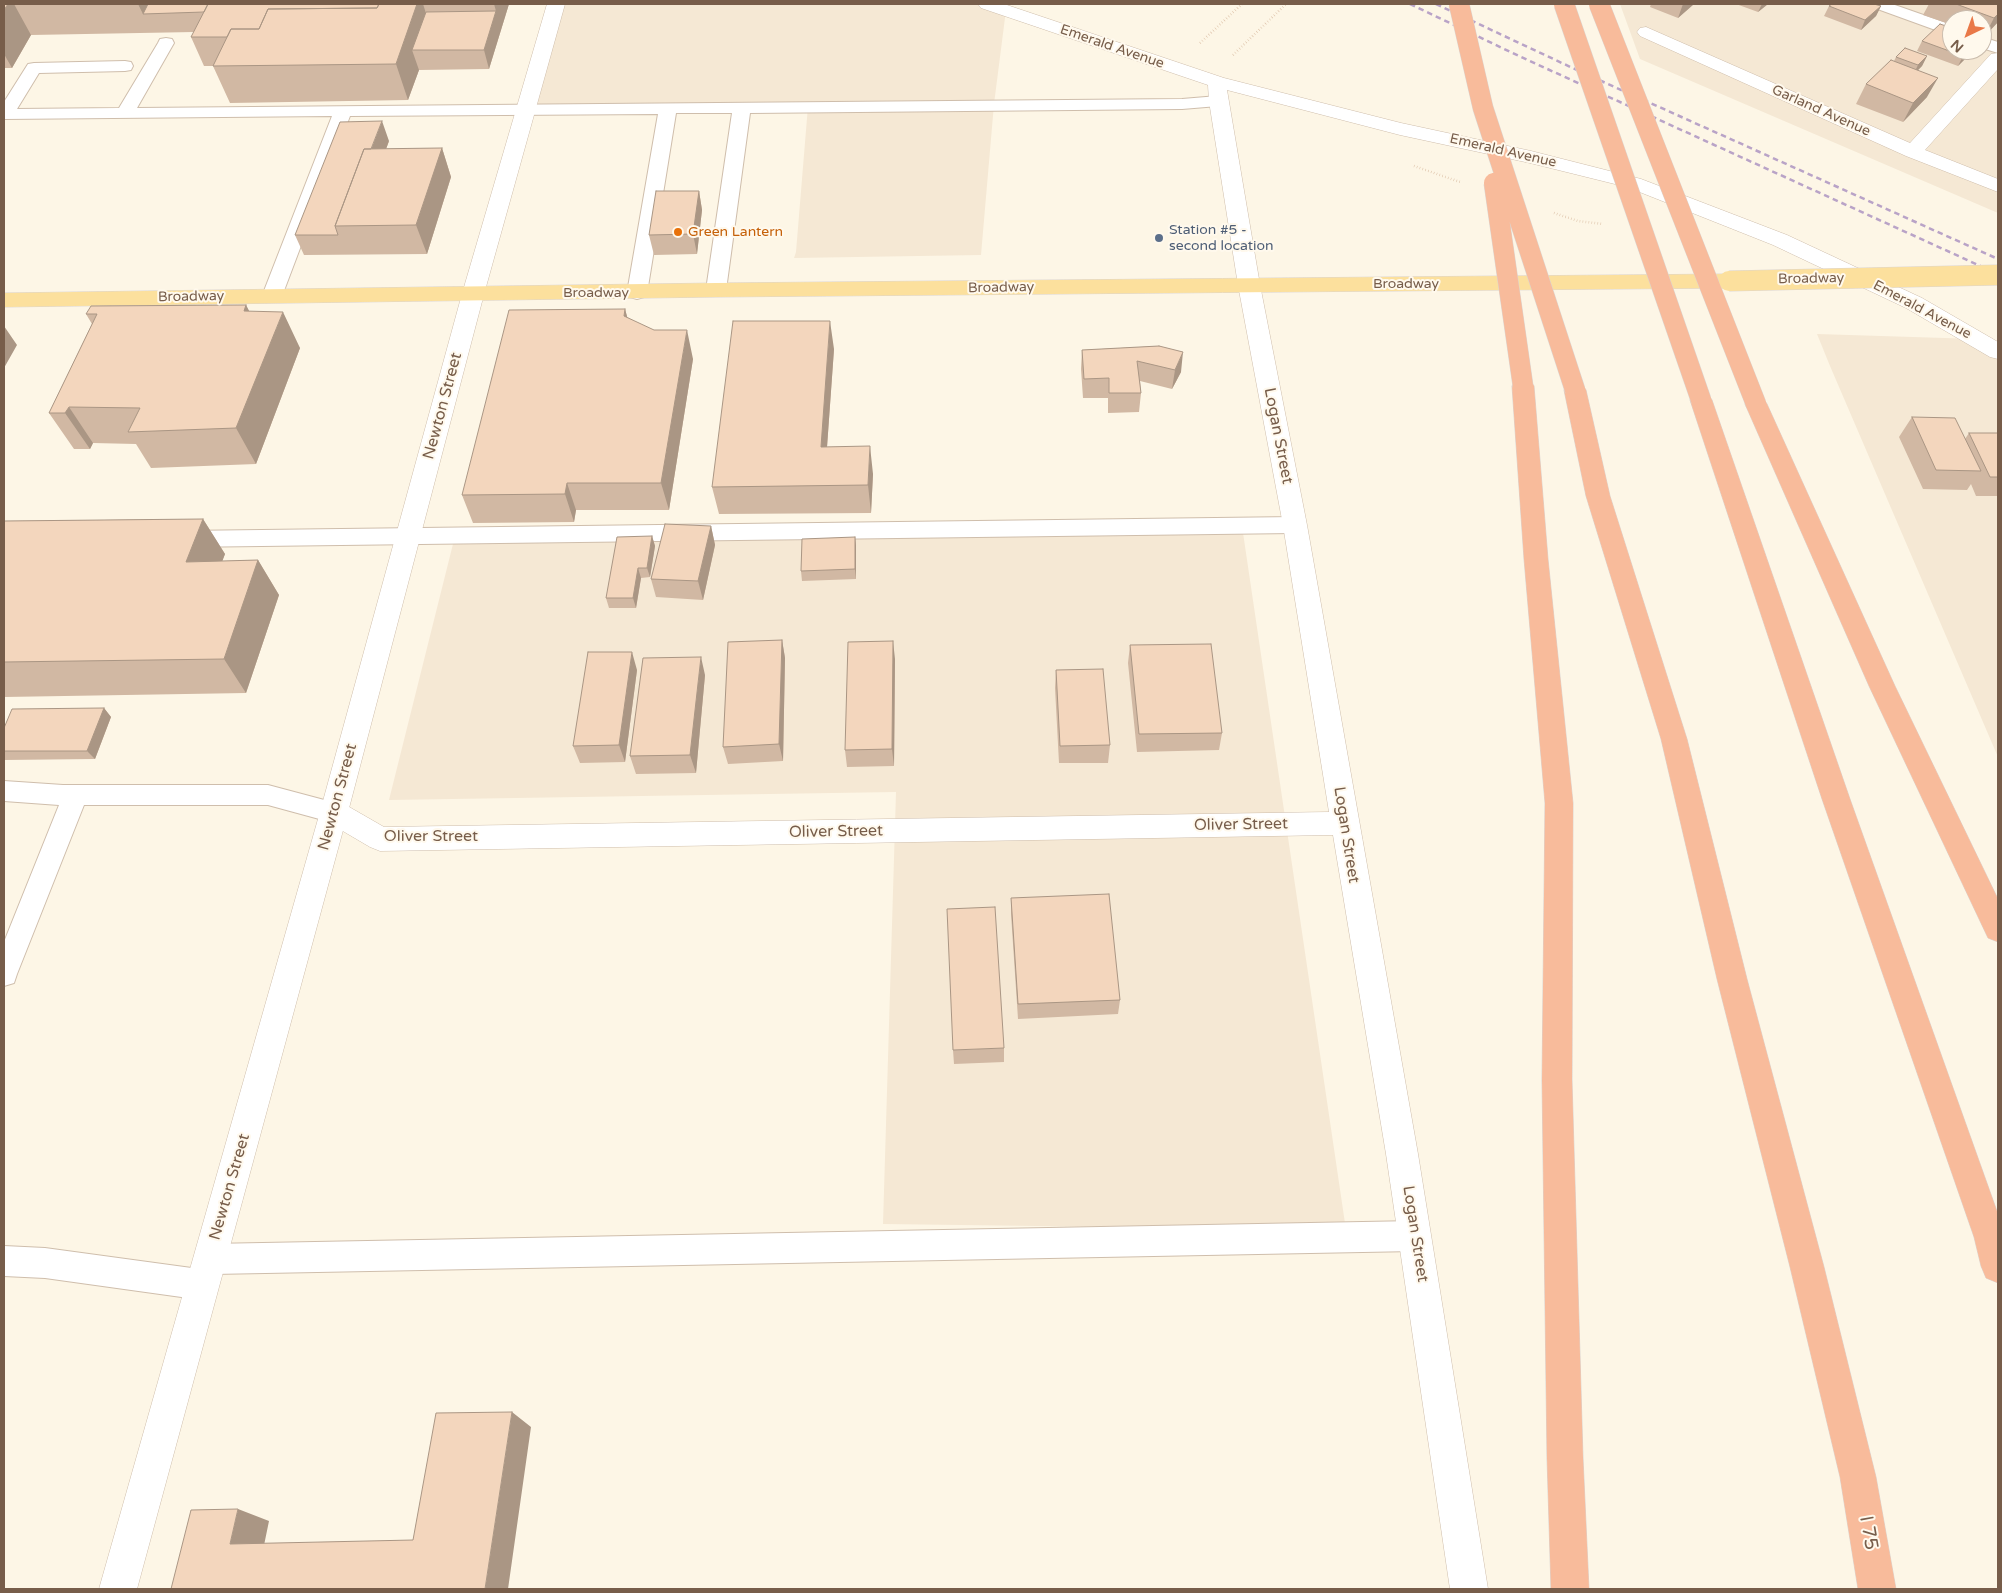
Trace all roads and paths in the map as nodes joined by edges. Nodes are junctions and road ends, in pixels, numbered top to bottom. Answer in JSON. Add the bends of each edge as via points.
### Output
{"nodes":[{"id":1,"x":556,"y":4,"type":"edge"},
{"id":2,"x":987,"y":4,"type":"edge"},
{"id":3,"x":1242,"y":4,"type":"edge"},
{"id":4,"x":1286,"y":4,"type":"edge"},
{"id":5,"x":1459,"y":4,"type":"edge"},
{"id":6,"x":1564,"y":4,"type":"edge"},
{"id":7,"x":1599,"y":4,"type":"edge"},
{"id":8,"x":1878,"y":4,"type":"edge"},
{"id":9,"x":1942,"y":27,"type":"edge"},
{"id":10,"x":1646,"y":32,"type":"dead end"},
{"id":11,"x":166,"y":43,"type":"dead end"},
{"id":12,"x":1199,"y":44,"type":"dead end"},
{"id":13,"x":1232,"y":56,"type":"dead end"},
{"id":14,"x":1998,"y":58,"type":"edge"},
{"id":15,"x":125,"y":66,"type":"dead end"},
{"id":16,"x":1218,"y":92,"type":"junction"},
{"id":17,"x":668,"y":107,"type":"junction"},
{"id":18,"x":742,"y":107,"type":"junction"},
{"id":19,"x":1483,"y":108,"type":"junction"},
{"id":20,"x":526,"y":109,"type":"junction"},
{"id":21,"x":343,"y":111,"type":"junction"},
{"id":22,"x":125,"y":113,"type":"junction"},
{"id":23,"x":5,"y":114,"type":"edge"},
{"id":24,"x":1913,"y":152,"type":"junction"},
{"id":25,"x":1998,"y":186,"type":"edge"},
{"id":26,"x":1998,"y":275,"type":"edge"},
{"id":27,"x":1249,"y":285,"type":"junction"},
{"id":28,"x":716,"y":290,"type":"junction"},
{"id":29,"x":637,"y":293,"type":"junction"},
{"id":30,"x":473,"y":294,"type":"junction"},
{"id":31,"x":272,"y":296,"type":"junction"},
{"id":32,"x":4,"y":300,"type":"edge"},
{"id":33,"x":1998,"y":352,"type":"edge"},
{"id":34,"x":1295,"y":525,"type":"junction"},
{"id":35,"x":408,"y":536,"type":"junction"},
{"id":36,"x":163,"y":539,"type":"edge"},
{"id":37,"x":4,"y":791,"type":"edge"},
{"id":38,"x":76,"y":795,"type":"junction"},
{"id":39,"x":334,"y":812,"type":"junction"},
{"id":40,"x":1344,"y":823,"type":"junction"},
{"id":41,"x":1998,"y":929,"type":"edge"},
{"id":42,"x":4,"y":974,"type":"edge"},
{"id":43,"x":1415,"y":1236,"type":"junction"},
{"id":44,"x":4,"y":1261,"type":"edge"},
{"id":45,"x":1998,"y":1266,"type":"edge"},
{"id":46,"x":206,"y":1272,"type":"junction"},
{"id":47,"x":118,"y":1589,"type":"edge"},
{"id":48,"x":1469,"y":1589,"type":"edge"},
{"id":49,"x":1570,"y":1589,"type":"edge"},
{"id":50,"x":1878,"y":1589,"type":"edge"}],
"edges":[{"from":1,"to":20,"type":"street","name":"Newton Street"},
{"from":2,"to":16,"type":"street","name":"Emerald Avenue"},
{"from":3,"to":12,"type":"path"},
{"from":4,"to":13,"type":"path"},
{"from":5,"to":19,"type":"highway","bridge":true},
{"from":6,"to":45,"type":"highway","bridge":true},
{"from":7,"to":41,"type":"highway","bridge":true,"via":[[1756,404],[1882,686]]},
{"from":8,"to":9,"type":"lane"},
{"from":10,"to":24,"type":"street","name":"Garland Avenue"},
{"from":11,"to":22,"type":"lane"},
{"from":14,"to":24,"type":"street"},
{"from":15,"to":23,"type":"lane","via":[[34,68]]},
{"from":16,"to":18,"type":"lane","via":[[1182,104]]},
{"from":16,"to":27,"type":"street","name":"Logan Street"},
{"from":16,"to":33,"type":"street","name":"Emerald Avenue","via":[[1532,157],[1634,183],[1780,240],[1914,303]]},
{"from":17,"to":18,"type":"lane"},
{"from":17,"to":20,"type":"lane"},
{"from":17,"to":29,"type":"lane"},
{"from":18,"to":28,"type":"lane"},
{"from":19,"to":49,"type":"highway","bridge":true,"via":[[1523,386],[1559,803],[1556,1080]]},
{"from":19,"to":50,"type":"highway","name":"I 75","bridge":true,"via":[[1575,390],[1598,496],[1674,739],[1858,1477]]},
{"from":20,"to":21,"type":"lane"},
{"from":20,"to":30,"type":"street","name":"Newton Street"},
{"from":21,"to":22,"type":"lane"},
{"from":21,"to":31,"type":"lane"},
{"from":22,"to":23,"type":"lane"},
{"from":24,"to":25,"type":"street","name":"Garland Avenue"},
{"from":26,"to":27,"type":"main road","name":"Broadway","bridge":true},
{"from":27,"to":28,"type":"main road","name":"Broadway"},
{"from":27,"to":34,"type":"street","name":"Logan Street"},
{"from":28,"to":29,"type":"main road","name":"Broadway"},
{"from":29,"to":30,"type":"main road","name":"Broadway"},
{"from":30,"to":31,"type":"main road","name":"Broadway"},
{"from":30,"to":35,"type":"street","name":"Newton Street"},
{"from":31,"to":32,"type":"main road","name":"Broadway"},
{"from":34,"to":35,"type":"lane"},
{"from":34,"to":40,"type":"street","name":"Logan Street"},
{"from":35,"to":36,"type":"lane"},
{"from":35,"to":39,"type":"street","name":"Newton Street"},
{"from":37,"to":38,"type":"lane"},
{"from":38,"to":39,"type":"lane","via":[[268,795]]},
{"from":38,"to":42,"type":"lane"},
{"from":39,"to":40,"type":"street","name":"Oliver Street","via":[[380,839]]},
{"from":39,"to":46,"type":"street","name":"Newton Street"},
{"from":40,"to":43,"type":"street","name":"Logan Street"},
{"from":43,"to":46,"type":"lane"},
{"from":43,"to":48,"type":"street","name":"Logan Street"},
{"from":44,"to":46,"type":"lane"},
{"from":46,"to":47,"type":"street","name":"Newton Street"}]}
